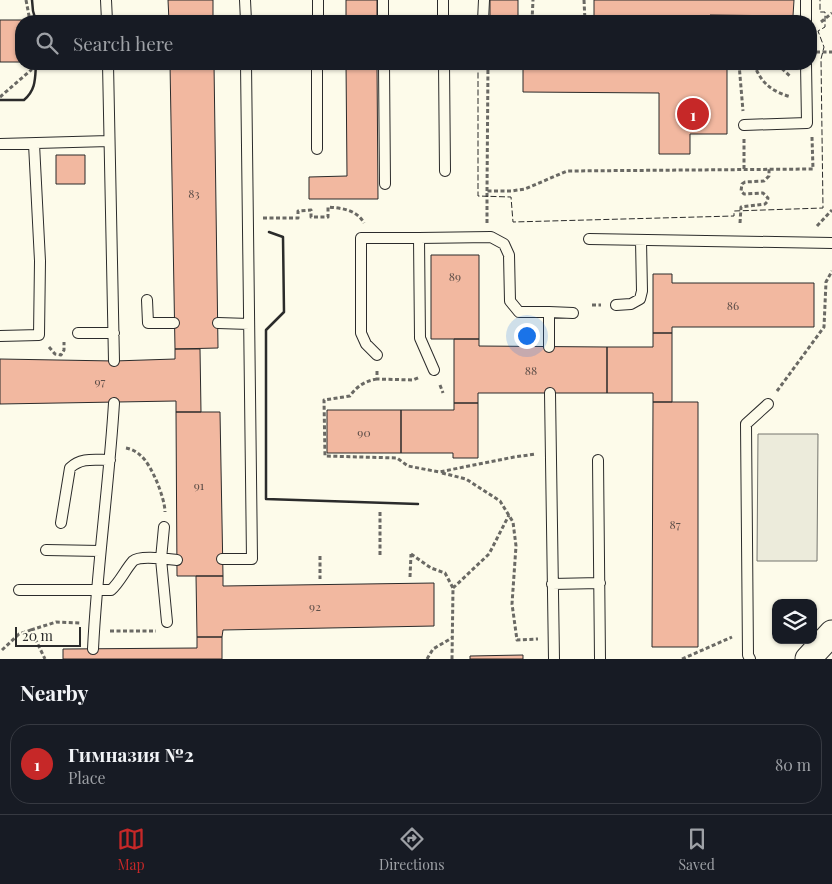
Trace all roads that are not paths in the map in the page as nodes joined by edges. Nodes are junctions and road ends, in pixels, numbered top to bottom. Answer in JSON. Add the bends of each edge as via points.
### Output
{"nodes":[{"id":1,"x":106,"y":0,"type":"edge"},
{"id":2,"x":246,"y":0,"type":"edge"},
{"id":3,"x":318,"y":0,"type":"edge"},
{"id":4,"x":383,"y":0,"type":"edge"},
{"id":5,"x":442,"y":0,"type":"edge"},
{"id":6,"x":484,"y":0,"type":"edge"},
{"id":7,"x":806,"y":0,"type":"edge"},
{"id":8,"x":107,"y":15,"type":"edge"},
{"id":9,"x":246,"y":15,"type":"edge"},
{"id":10,"x":318,"y":15,"type":"edge"},
{"id":11,"x":383,"y":15,"type":"edge"},
{"id":12,"x":443,"y":15,"type":"edge"},
{"id":13,"x":483,"y":15,"type":"edge"},
{"id":14,"x":806,"y":15,"type":"edge"},
{"id":15,"x":108,"y":70,"type":"edge"},
{"id":16,"x":246,"y":70,"type":"edge"},
{"id":17,"x":317,"y":70,"type":"edge"},
{"id":18,"x":384,"y":70,"type":"edge"},
{"id":19,"x":444,"y":70,"type":"edge"},
{"id":20,"x":806,"y":70,"type":"edge"},
{"id":21,"x":744,"y":124,"type":"road end"},
{"id":22,"x":109,"y":141,"type":"junction"},
{"id":23,"x":0,"y":144,"type":"edge"},
{"id":24,"x":34,"y":144,"type":"junction"},
{"id":25,"x":317,"y":149,"type":"dead end"},
{"id":26,"x":446,"y":171,"type":"dead end"},
{"id":27,"x":385,"y":184,"type":"dead end"},
{"id":28,"x":419,"y":238,"type":"junction"},
{"id":29,"x":589,"y":239,"type":"dead end"},
{"id":30,"x":641,"y":241,"type":"junction"},
{"id":31,"x":832,"y":243,"type":"edge"},
{"id":32,"x":147,"y":300,"type":"dead end"},
{"id":33,"x":616,"y":305,"type":"dead end"},
{"id":34,"x":549,"y":312,"type":"junction"},
{"id":35,"x":573,"y":313,"type":"dead end"},
{"id":36,"x":174,"y":323,"type":"dead end"},
{"id":37,"x":218,"y":323,"type":"dead end"},
{"id":38,"x":249,"y":324,"type":"junction"},
{"id":39,"x":78,"y":333,"type":"dead end"},
{"id":40,"x":114,"y":333,"type":"junction"},
{"id":41,"x":0,"y":336,"type":"edge"},
{"id":42,"x":549,"y":347,"type":"dead end"},
{"id":43,"x":377,"y":355,"type":"road end"},
{"id":44,"x":114,"y":361,"type":"dead end"},
{"id":45,"x":434,"y":370,"type":"dead end"},
{"id":46,"x":550,"y":393,"type":"dead end"},
{"id":47,"x":114,"y":402,"type":"dead end"},
{"id":48,"x":768,"y":404,"type":"road end"},
{"id":49,"x":110,"y":460,"type":"junction"},
{"id":50,"x":598,"y":460,"type":"dead end"},
{"id":51,"x":61,"y":523,"type":"dead end"},
{"id":52,"x":164,"y":527,"type":"dead end"},
{"id":53,"x":46,"y":550,"type":"dead end"},
{"id":54,"x":100,"y":551,"type":"junction"},
{"id":55,"x":222,"y":558,"type":"dead end"},
{"id":56,"x":161,"y":559,"type":"junction"},
{"id":57,"x":177,"y":560,"type":"dead end"},
{"id":58,"x":600,"y":583,"type":"junction"},
{"id":59,"x":552,"y":584,"type":"junction"},
{"id":60,"x":19,"y":590,"type":"dead end"},
{"id":61,"x":96,"y":591,"type":"junction"},
{"id":62,"x":168,"y":622,"type":"dead end"},
{"id":63,"x":832,"y":633,"type":"edge"},
{"id":64,"x":93,"y":649,"type":"dead end"},
{"id":65,"x":554,"y":659,"type":"edge"},
{"id":66,"x":600,"y":659,"type":"edge"},
{"id":67,"x":750,"y":659,"type":"edge"},
{"id":68,"x":808,"y":659,"type":"edge"}],
"edges":[{"from":1,"to":8,"type":"lane"},
{"from":2,"to":9,"type":"lane"},
{"from":3,"to":10,"type":"lane"},
{"from":4,"to":11,"type":"lane"},
{"from":5,"to":12,"type":"lane"},
{"from":6,"to":13,"type":"lane"},
{"from":7,"to":14,"type":"lane"},
{"from":15,"to":22,"type":"lane"},
{"from":16,"to":38,"type":"lane"},
{"from":17,"to":25,"type":"lane"},
{"from":18,"to":27,"type":"lane"},
{"from":19,"to":26,"type":"lane"},
{"from":20,"to":21,"type":"lane","via":[[807,124]]},
{"from":22,"to":24,"type":"lane"},
{"from":22,"to":40,"type":"lane"},
{"from":23,"to":24,"type":"lane"},
{"from":24,"to":41,"type":"lane","via":[[40,261],[39,335]]},
{"from":28,"to":34,"type":"lane","via":[[491,237],[504,244],[509,255],[510,301],[519,312]]},
{"from":28,"to":43,"type":"lane","via":[[360,238],[361,333]]},
{"from":28,"to":45,"type":"lane","via":[[420,338]]},
{"from":29,"to":30,"type":"lane"},
{"from":30,"to":31,"type":"lane"},
{"from":30,"to":33,"type":"lane","via":[[640,299],[631,304]]},
{"from":32,"to":36,"type":"lane","via":[[148,323]]},
{"from":34,"to":35,"type":"lane"},
{"from":34,"to":42,"type":"lane"},
{"from":37,"to":38,"type":"lane"},
{"from":38,"to":55,"type":"lane","via":[[252,558]]},
{"from":39,"to":40,"type":"lane"},
{"from":40,"to":44,"type":"lane"},
{"from":46,"to":59,"type":"lane"},
{"from":47,"to":49,"type":"lane"},
{"from":48,"to":67,"type":"lane","via":[[746,424]]},
{"from":49,"to":51,"type":"lane","via":[[85,460],[70,468]]},
{"from":49,"to":54,"type":"lane"},
{"from":50,"to":58,"type":"lane"},
{"from":52,"to":56,"type":"lane"},
{"from":53,"to":54,"type":"lane"},
{"from":54,"to":61,"type":"lane"},
{"from":56,"to":57,"type":"lane"},
{"from":56,"to":61,"type":"lane","via":[[134,560],[111,590]]},
{"from":56,"to":62,"type":"lane"},
{"from":58,"to":59,"type":"lane"},
{"from":58,"to":66,"type":"lane"},
{"from":59,"to":65,"type":"lane"},
{"from":60,"to":61,"type":"lane"},
{"from":61,"to":64,"type":"lane"},
{"from":63,"to":68,"type":"street"}]}
